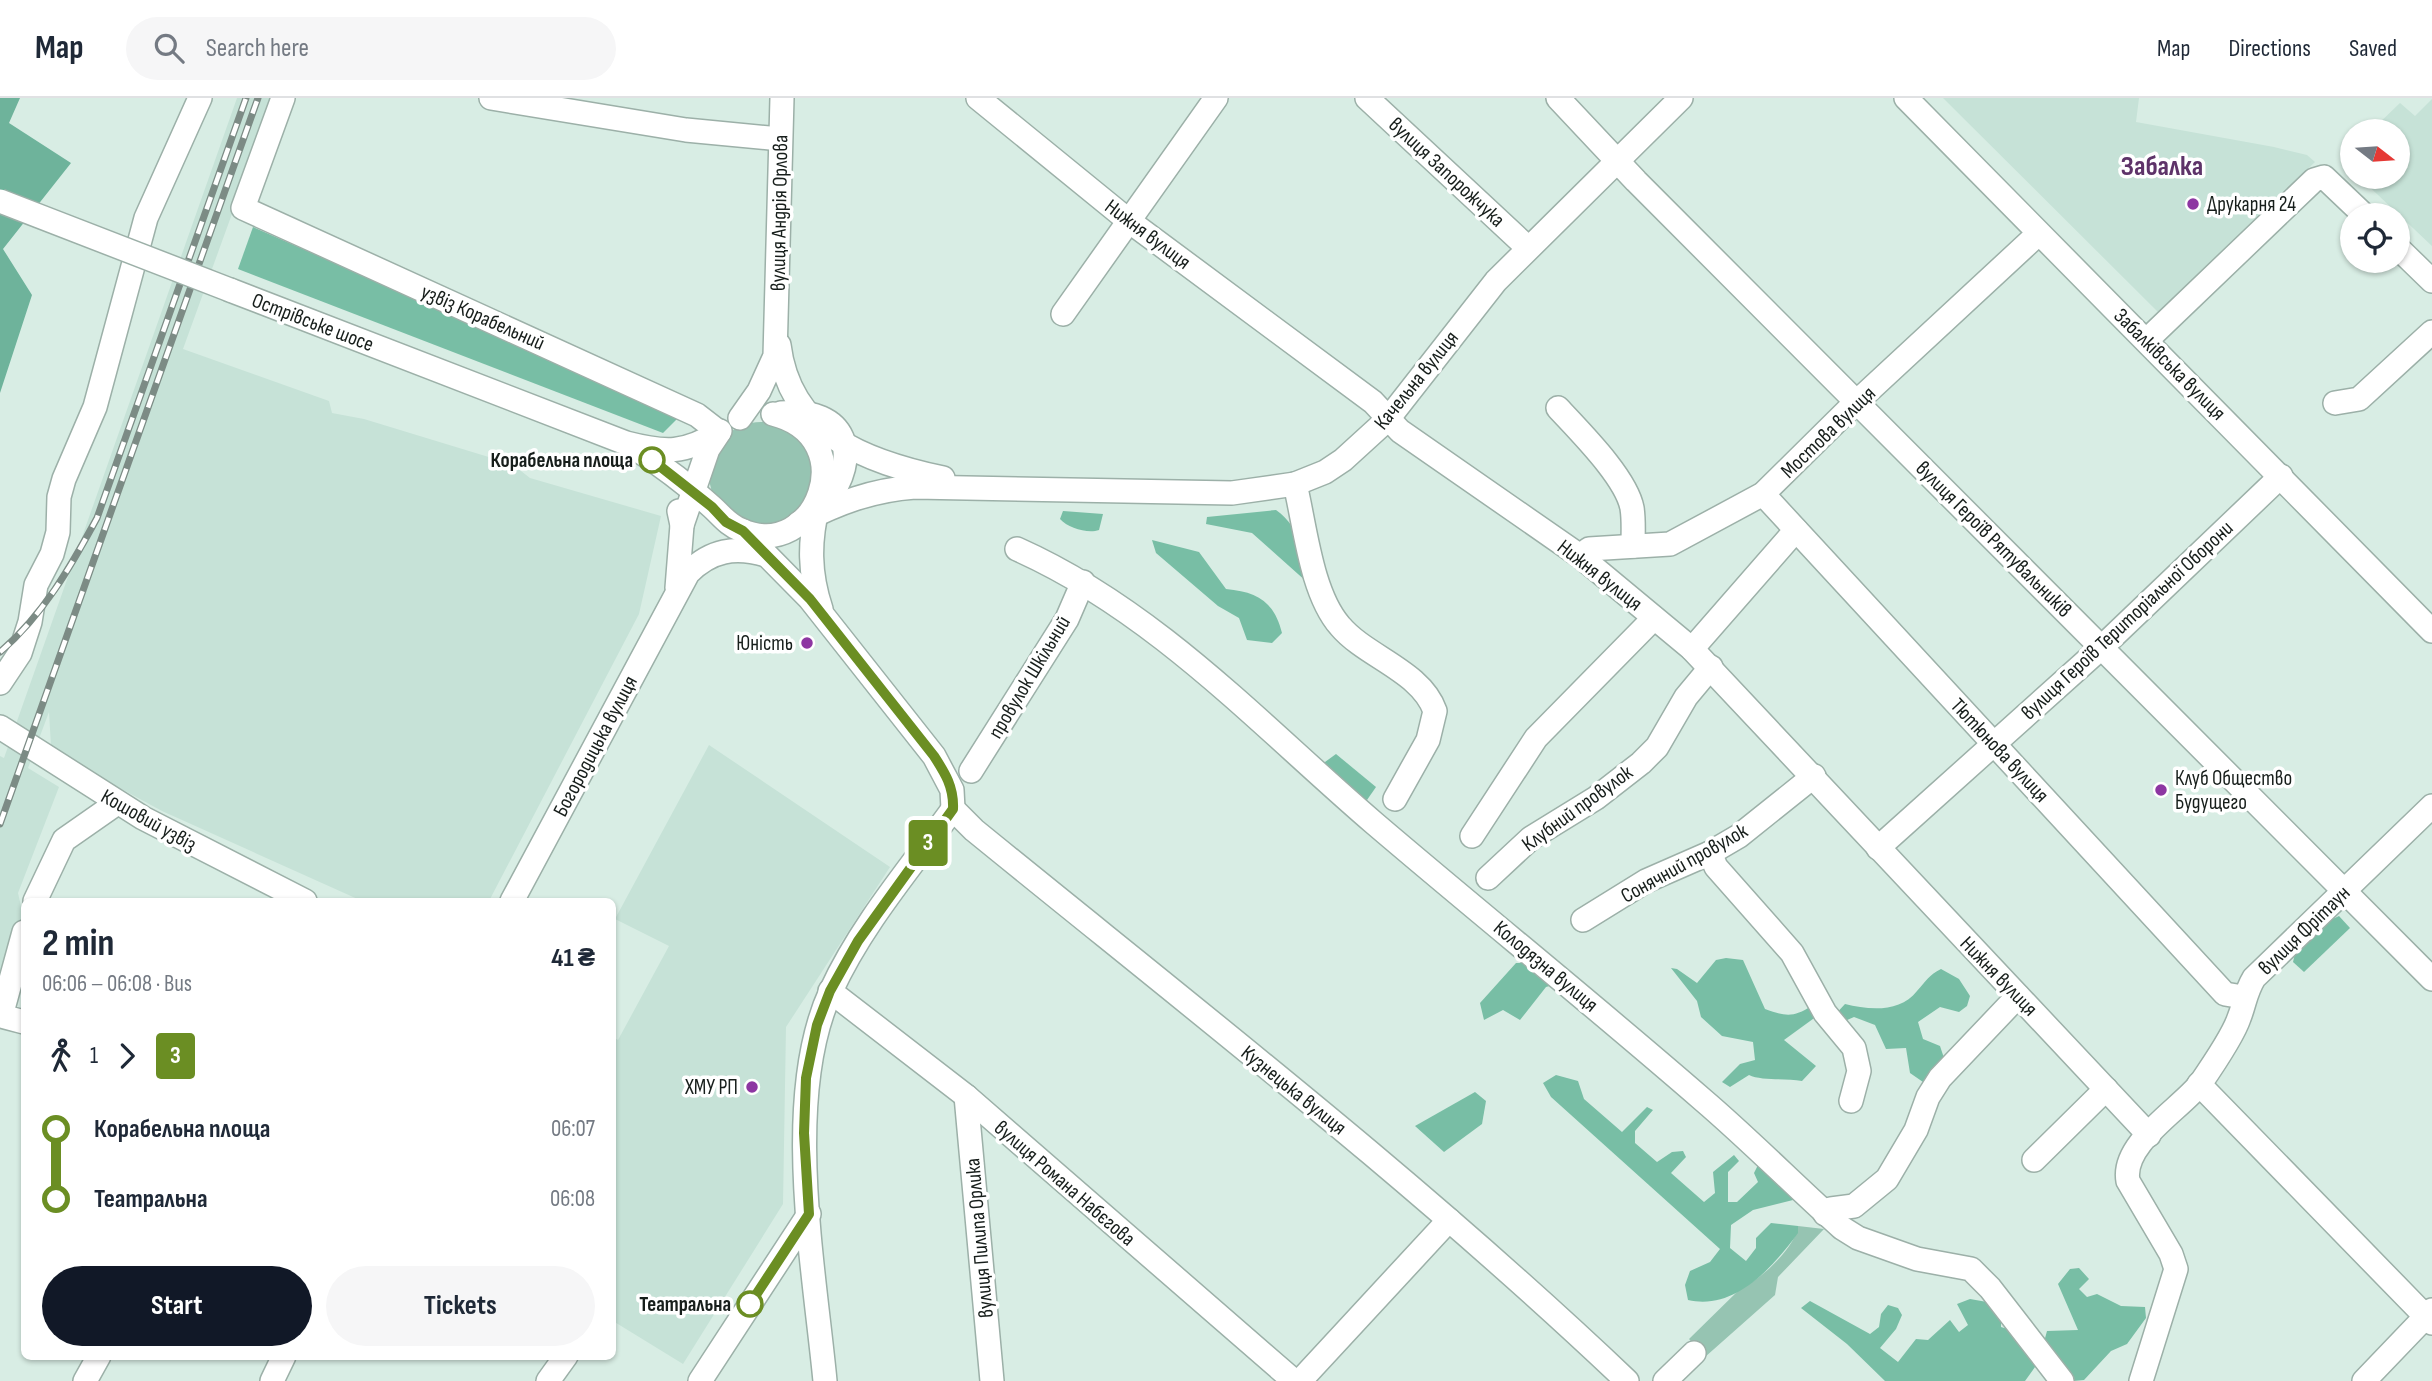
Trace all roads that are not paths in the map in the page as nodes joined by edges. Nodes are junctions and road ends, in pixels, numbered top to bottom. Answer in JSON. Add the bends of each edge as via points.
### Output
{"nodes":[{"id":1,"x":200,"y":98,"type":"edge"},
{"id":2,"x":282,"y":98,"type":"edge"},
{"id":3,"x":491,"y":98,"type":"edge"},
{"id":4,"x":782,"y":98,"type":"edge"},
{"id":5,"x":978,"y":98,"type":"edge"},
{"id":6,"x":1216,"y":98,"type":"edge"},
{"id":7,"x":1367,"y":98,"type":"edge"},
{"id":8,"x":1558,"y":98,"type":"edge"},
{"id":9,"x":1681,"y":98,"type":"edge"},
{"id":10,"x":1906,"y":98,"type":"edge"},
{"id":11,"x":780,"y":139,"type":"junction"},
{"id":12,"x":1615,"y":161,"type":"junction"},
{"id":13,"x":0,"y":201,"type":"edge"},
{"id":14,"x":2351,"y":203,"type":"edge"},
{"id":15,"x":1129,"y":221,"type":"junction"},
{"id":16,"x":2038,"y":234,"type":"junction"},
{"id":17,"x":1527,"y":247,"type":"junction"},
{"id":18,"x":2410,"y":260,"type":"edge"},
{"id":19,"x":2432,"y":281,"type":"edge"},
{"id":20,"x":1063,"y":314,"type":"dead end"},
{"id":21,"x":777,"y":328,"type":"junction"},
{"id":22,"x":2432,"y":332,"type":"edge"},
{"id":23,"x":2148,"y":340,"type":"junction"},
{"id":24,"x":1857,"y":401,"type":"junction"},
{"id":25,"x":2335,"y":403,"type":"dead end"},
{"id":26,"x":1558,"y":408,"type":"dead end"},
{"id":27,"x":740,"y":418,"type":"junction"},
{"id":28,"x":1388,"y":419,"type":"junction"},
{"id":29,"x":812,"y":429,"type":"junction"},
{"id":30,"x":719,"y":432,"type":"junction"},
{"id":31,"x":626,"y":443,"type":"junction"},
{"id":32,"x":666,"y":472,"type":"junction"},
{"id":33,"x":2281,"y":476,"type":"junction"},
{"id":34,"x":1295,"y":484,"type":"junction"},
{"id":35,"x":987,"y":488,"type":"junction"},
{"id":36,"x":1763,"y":494,"type":"junction"},
{"id":37,"x":831,"y":497,"type":"junction"},
{"id":38,"x":703,"y":500,"type":"junction"},
{"id":39,"x":808,"y":519,"type":"junction"},
{"id":40,"x":682,"y":525,"type":"junction"},
{"id":41,"x":1796,"y":530,"type":"junction"},
{"id":42,"x":743,"y":531,"type":"junction"},
{"id":43,"x":812,"y":543,"type":"junction"},
{"id":44,"x":1633,"y":545,"type":"junction"},
{"id":45,"x":1017,"y":549,"type":"dead end"},
{"id":46,"x":766,"y":555,"type":"junction"},
{"id":47,"x":1580,"y":556,"type":"junction"},
{"id":48,"x":697,"y":563,"type":"junction"},
{"id":49,"x":1083,"y":582,"type":"junction"},
{"id":50,"x":676,"y":591,"type":"junction"},
{"id":51,"x":823,"y":615,"type":"junction"},
{"id":52,"x":1654,"y":618,"type":"junction"},
{"id":53,"x":2432,"y":631,"type":"edge"},
{"id":54,"x":2102,"y":647,"type":"junction"},
{"id":55,"x":1692,"y":649,"type":"junction"},
{"id":56,"x":1711,"y":667,"type":"junction"},
{"id":57,"x":0,"y":683,"type":"edge"},
{"id":58,"x":0,"y":727,"type":"edge"},
{"id":59,"x":1994,"y":743,"type":"junction"},
{"id":60,"x":971,"y":771,"type":"dead end"},
{"id":61,"x":1814,"y":776,"type":"junction"},
{"id":62,"x":1395,"y":799,"type":"dead end"},
{"id":63,"x":117,"y":803,"type":"junction"},
{"id":64,"x":2432,"y":806,"type":"edge"},
{"id":65,"x":953,"y":809,"type":"junction"},
{"id":66,"x":1472,"y":836,"type":"dead end"},
{"id":67,"x":1878,"y":848,"type":"junction"},
{"id":68,"x":1710,"y":853,"type":"junction"},
{"id":69,"x":1488,"y":878,"type":"dead end"},
{"id":70,"x":2344,"y":891,"type":"junction"},
{"id":71,"x":36,"y":898,"type":"edge"},
{"id":72,"x":299,"y":898,"type":"edge"},
{"id":73,"x":514,"y":898,"type":"edge"},
{"id":74,"x":1583,"y":920,"type":"dead end"},
{"id":75,"x":21,"y":943,"type":"edge"},
{"id":76,"x":2432,"y":979,"type":"edge"},
{"id":77,"x":830,"y":991,"type":"junction"},
{"id":78,"x":2018,"y":996,"type":"junction"},
{"id":79,"x":2243,"y":997,"type":"junction"},
{"id":80,"x":21,"y":1021,"type":"edge"},
{"id":81,"x":2199,"y":1084,"type":"junction"},
{"id":82,"x":2106,"y":1089,"type":"junction"},
{"id":83,"x":965,"y":1096,"type":"junction"},
{"id":84,"x":1851,"y":1101,"type":"dead end"},
{"id":85,"x":2149,"y":1135,"type":"junction"},
{"id":86,"x":2034,"y":1160,"type":"dead end"},
{"id":87,"x":1825,"y":1213,"type":"junction"},
{"id":88,"x":809,"y":1214,"type":"junction"},
{"id":89,"x":1449,"y":1220,"type":"junction"},
{"id":90,"x":2430,"y":1316,"type":"edge"},
{"id":91,"x":1694,"y":1353,"type":"dead end"},
{"id":92,"x":97,"y":1360,"type":"edge"},
{"id":93,"x":282,"y":1360,"type":"edge"},
{"id":94,"x":563,"y":1360,"type":"edge"},
{"id":95,"x":85,"y":1381,"type":"edge"},
{"id":96,"x":272,"y":1381,"type":"edge"},
{"id":97,"x":548,"y":1381,"type":"edge"},
{"id":98,"x":700,"y":1381,"type":"edge"},
{"id":99,"x":825,"y":1381,"type":"edge"},
{"id":100,"x":992,"y":1381,"type":"edge"},
{"id":101,"x":1294,"y":1381,"type":"edge"},
{"id":102,"x":1300,"y":1381,"type":"edge"},
{"id":103,"x":1626,"y":1381,"type":"edge"},
{"id":104,"x":1665,"y":1381,"type":"edge"},
{"id":105,"x":2062,"y":1381,"type":"edge"},
{"id":106,"x":2141,"y":1381,"type":"edge"},
{"id":107,"x":2364,"y":1381,"type":"edge"}],
"edges":[{"from":1,"to":57,"type":"street","via":[[146,218],[95,407],[64,479],[52,554],[36,585],[20,653]]},
{"from":2,"to":30,"type":"street","name":"узвіз Корабельний","via":[[243,208],[697,415]]},
{"from":3,"to":11,"type":"street","via":[[686,130]]},
{"from":4,"to":11,"type":"street","name":"вулиця Андрія Орлова"},
{"from":5,"to":15,"type":"street","name":"Нижня вулиця"},
{"from":6,"to":15,"type":"street"},
{"from":7,"to":17,"type":"street","name":"вулиця Запорожчука"},
{"from":8,"to":12,"type":"street","name":"вулиця Героїв Рятувальників"},
{"from":9,"to":12,"type":"street","name":"Качельна вулиця"},
{"from":10,"to":16,"type":"street","name":"Забалківська вулиця"},
{"from":11,"to":21,"type":"street","name":"вулиця Андрія Орлова"},
{"from":12,"to":17,"type":"street","name":"Качельна вулиця"},
{"from":12,"to":24,"type":"street","name":"вулиця Героїв Рятувальників"},
{"from":13,"to":31,"type":"street","name":"Острівське шосе","bridge":true},
{"from":14,"to":23,"type":"street","via":[[2324,177],[2314,180]]},
{"from":15,"to":20,"type":"street"},
{"from":15,"to":28,"type":"street","name":"Нижня вулиця","via":[[1373,402]]},
{"from":16,"to":23,"type":"street","name":"Забалківська вулиця"},
{"from":16,"to":24,"type":"street","name":"Мостова вулиця"},
{"from":17,"to":28,"type":"street","name":"Качельна вулиця"},
{"from":18,"to":19,"type":"street"},
{"from":21,"to":27,"type":"street","name":"вулиця Андрія Орлова","via":[[769,372]]},
{"from":21,"to":29,"type":"street","name":"вулиця Андрія Орлова","via":[[786,373]]},
{"from":22,"to":25,"type":"street","via":[[2359,399]]},
{"from":23,"to":33,"type":"street","name":"Забалківська вулиця"},
{"from":24,"to":36,"type":"street","name":"Мостова вулиця"},
{"from":24,"to":54,"type":"street","name":"вулиця Героїв Рятувальників"},
{"from":26,"to":44,"type":"street","name":"Нижня вулиця","via":[[1597,450],[1626,493],[1632,509]]},
{"from":27,"to":29,"type":"street","via":[[755,413]]},
{"from":27,"to":30,"type":"street","name":"Острівське шосе"},
{"from":28,"to":34,"type":"street","name":"Качельна вулиця","via":[[1343,460]]},
{"from":28,"to":47,"type":"street","name":"Нижня вулиця"},
{"from":29,"to":35,"type":"street","name":"Качельна вулиця","via":[[888,465]]},
{"from":29,"to":37,"type":"street"},
{"from":29,"to":39,"type":"street","via":[[838,482]]},
{"from":30,"to":31,"type":"street","name":"Острівське шосе","via":[[689,449],[670,451]]},
{"from":30,"to":38,"type":"street","name":"Богородицька вулиця","via":[[703,469]]},
{"from":31,"to":32,"type":"street","name":"Острівське шосе"},
{"from":32,"to":38,"type":"street","name":"Острівське шосе"},
{"from":32,"to":40,"type":"street","name":"Богородицька вулиця"},
{"from":33,"to":53,"type":"street","name":"Забалківська вулиця"},
{"from":33,"to":54,"type":"street","name":"вулиця Героїв Територіальної Оборони"},
{"from":34,"to":35,"type":"street","name":"Качельна вулиця","via":[[1209,494]]},
{"from":34,"to":62,"type":"street","via":[[1310,560],[1330,612],[1349,635],[1422,690],[1434,711],[1429,740]]},
{"from":35,"to":37,"type":"street","name":"Качельна вулиця","via":[[882,489]]},
{"from":36,"to":41,"type":"street","name":"Тютюнова вулиця"},
{"from":36,"to":44,"type":"street","name":"Мостова вулиця","via":[[1681,540],[1659,546]]},
{"from":37,"to":39,"type":"street","name":"Качельна вулиця"},
{"from":37,"to":43,"type":"street"},
{"from":38,"to":40,"type":"street","name":"Богородицька вулиця"},
{"from":38,"to":42,"type":"street","name":"Острівське шосе"},
{"from":39,"to":42,"type":"street","name":"Качельна вулиця","via":[[772,534]]},
{"from":39,"to":43,"type":"street"},
{"from":40,"to":50,"type":"street","name":"Богородицька вулиця"},
{"from":41,"to":55,"type":"street"},
{"from":41,"to":59,"type":"street","name":"Тютюнова вулиця"},
{"from":42,"to":46,"type":"street"},
{"from":42,"to":48,"type":"street","name":"Богородицька вулиця"},
{"from":43,"to":51,"type":"street","via":[[813,587]]},
{"from":44,"to":47,"type":"street","name":"Мостова вулиця","via":[[1588,549]]},
{"from":45,"to":49,"type":"street","name":"Колодязна вулиця"},
{"from":46,"to":48,"type":"street","via":[[728,550]]},
{"from":46,"to":51,"type":"street"},
{"from":47,"to":52,"type":"street","name":"Нижня вулиця"},
{"from":48,"to":50,"type":"street","name":"Богородицька вулиця"},
{"from":49,"to":60,"type":"street","name":"провулок Шкільний","via":[[1067,619]]},
{"from":49,"to":87,"type":"street","name":"Колодязна вулиця","via":[[1121,605],[1191,660],[1374,824],[1706,1103]]},
{"from":50,"to":73,"type":"street","name":"Богородицька вулиця"},
{"from":51,"to":65,"type":"street","via":[[934,756],[952,790]]},
{"from":52,"to":55,"type":"street","name":"Нижня вулиця"},
{"from":52,"to":66,"type":"street","via":[[1535,738]]},
{"from":54,"to":59,"type":"street","name":"вулиця Героїв Територіальної Оборони"},
{"from":54,"to":70,"type":"street","name":"вулиця Героїв Рятувальників"},
{"from":55,"to":56,"type":"street","name":"Нижня вулиця"},
{"from":56,"to":61,"type":"street","name":"Нижня вулиця"},
{"from":56,"to":69,"type":"street","name":"Клубний провулок","via":[[1686,697],[1657,747],[1596,797],[1531,838]]},
{"from":58,"to":63,"type":"street","name":"Кошовий узвіз"},
{"from":59,"to":67,"type":"street","name":"вулиця Героїв Територіальної Оборони"},
{"from":59,"to":79,"type":"street","name":"Тютюнова вулиця","via":[[2225,994]]},
{"from":61,"to":67,"type":"street","name":"Нижня вулиця"},
{"from":61,"to":68,"type":"street","name":"Сонячний провулок","via":[[1747,830]]},
{"from":63,"to":71,"type":"street","via":[[64,840]]},
{"from":63,"to":72,"type":"street","name":"Кошовий узвіз"},
{"from":64,"to":70,"type":"street","name":"вулиця Фрітаун"},
{"from":65,"to":77,"type":"street","via":[[858,941]]},
{"from":65,"to":89,"type":"street","name":"Кузнецька вулиця"},
{"from":67,"to":78,"type":"street","name":"Нижня вулиця"},
{"from":68,"to":74,"type":"street","name":"Сонячний провулок","via":[[1646,881]]},
{"from":68,"to":84,"type":"street","via":[[1716,867],[1792,953],[1825,1013],[1854,1048],[1859,1071]]},
{"from":70,"to":76,"type":"street","name":"вулиця Героїв Рятувальників"},
{"from":70,"to":79,"type":"street","name":"вулиця Фрітаун","via":[[2254,978]]},
{"from":75,"to":80,"type":"street","via":[[1,1016]]},
{"from":77,"to":83,"type":"street","name":"вулиця Романа Набєгова"},
{"from":77,"to":88,"type":"street","via":[[806,1078]]},
{"from":78,"to":82,"type":"street","name":"Нижня вулиця"},
{"from":78,"to":87,"type":"street","via":[[1940,1078],[1886,1179],[1854,1206]]},
{"from":79,"to":81,"type":"street","name":"вулиця Фрітаун","via":[[2239,1019]]},
{"from":81,"to":85,"type":"street","name":"вулиця Фрітаун"},
{"from":81,"to":90,"type":"street"},
{"from":82,"to":85,"type":"street","name":"Нижня вулиця"},
{"from":82,"to":86,"type":"street"},
{"from":83,"to":100,"type":"street","name":"вулиця Пилипа Орлика"},
{"from":83,"to":101,"type":"street","name":"вулиця Романа Набєгова"},
{"from":85,"to":106,"type":"street","name":"вулиця Фрітаун","via":[[2131,1156],[2127,1181],[2176,1269]]},
{"from":87,"to":105,"type":"street","name":"Колодязна вулиця","via":[[1858,1238],[1917,1259],[1971,1269]]},
{"from":88,"to":98,"type":"street"},
{"from":88,"to":99,"type":"street"},
{"from":89,"to":102,"type":"street"},
{"from":89,"to":103,"type":"street","name":"Кузнецька вулиця","via":[[1537,1295]]},
{"from":90,"to":107,"type":"street"},
{"from":91,"to":104,"type":"street"},
{"from":92,"to":95,"type":"street"},
{"from":93,"to":96,"type":"street"},
{"from":94,"to":97,"type":"street"}]}
